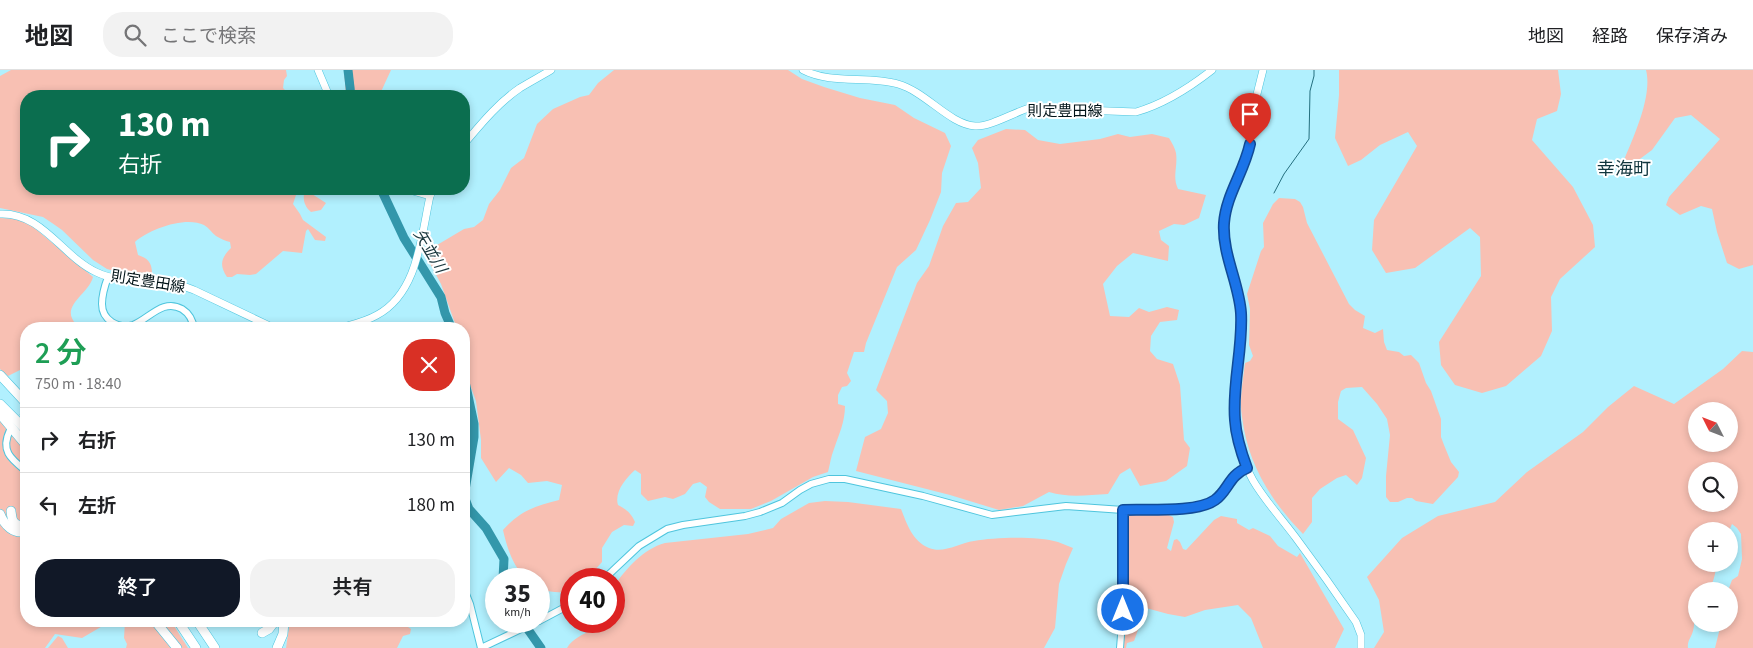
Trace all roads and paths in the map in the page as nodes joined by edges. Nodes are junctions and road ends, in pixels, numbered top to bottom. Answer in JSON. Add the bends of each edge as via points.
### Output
{"nodes":[{"id":1,"x":318,"y":70,"type":"edge"},
{"id":2,"x":552,"y":70,"type":"edge"},
{"id":3,"x":803,"y":70,"type":"edge"},
{"id":4,"x":1212,"y":70,"type":"edge"},
{"id":5,"x":1263,"y":70,"type":"edge"},
{"id":6,"x":326,"y":90,"type":"edge"},
{"id":7,"x":470,"y":137,"type":"edge"},
{"id":8,"x":427,"y":195,"type":"edge"},
{"id":9,"x":430,"y":196,"type":"joint"},
{"id":10,"x":0,"y":214,"type":"edge"},
{"id":11,"x":108,"y":277,"type":"junction"},
{"id":12,"x":363,"y":321,"type":"joint"},
{"id":13,"x":113,"y":322,"type":"edge"},
{"id":14,"x":138,"y":322,"type":"edge"},
{"id":15,"x":192,"y":322,"type":"edge"},
{"id":16,"x":261,"y":322,"type":"edge"},
{"id":17,"x":360,"y":322,"type":"edge"},
{"id":18,"x":0,"y":375,"type":"edge"},
{"id":19,"x":20,"y":396,"type":"edge"},
{"id":20,"x":0,"y":404,"type":"edge"},
{"id":21,"x":0,"y":414,"type":"edge"},
{"id":22,"x":20,"y":424,"type":"edge"},
{"id":23,"x":11,"y":431,"type":"tunnel mouth"},
{"id":24,"x":20,"y":438,"type":"edge"},
{"id":25,"x":20,"y":466,"type":"edge"},
{"id":26,"x":1247,"y":468,"type":"junction"},
{"id":27,"x":1123,"y":510,"type":"junction"},
{"id":28,"x":11,"y":511,"type":"dead end"},
{"id":29,"x":0,"y":514,"type":"edge"},
{"id":30,"x":20,"y":526,"type":"edge"},
{"id":31,"x":20,"y":532,"type":"edge"},
{"id":32,"x":616,"y":568,"type":"edge"},
{"id":33,"x":470,"y":604,"type":"edge"},
{"id":34,"x":160,"y":627,"type":"edge"},
{"id":35,"x":182,"y":627,"type":"edge"},
{"id":36,"x":201,"y":627,"type":"edge"},
{"id":37,"x":270,"y":627,"type":"edge"},
{"id":38,"x":284,"y":627,"type":"edge"},
{"id":39,"x":262,"y":633,"type":"dead end"},
{"id":40,"x":512,"y":633,"type":"edge"},
{"id":41,"x":177,"y":648,"type":"edge"},
{"id":42,"x":196,"y":648,"type":"edge"},
{"id":43,"x":215,"y":648,"type":"edge"},
{"id":44,"x":278,"y":648,"type":"edge"},
{"id":45,"x":481,"y":648,"type":"edge"},
{"id":46,"x":1120,"y":648,"type":"edge"},
{"id":47,"x":1361,"y":648,"type":"edge"}],
"edges":[{"from":1,"to":6,"type":"main road"},
{"from":2,"to":7,"type":"main road","via":[[505,101]]},
{"from":3,"to":4,"type":"main road","name":"則定豊田線","via":[[825,77],[897,84],[916,91],[963,124],[984,126],[1029,108],[1136,112],[1174,96]]},
{"from":5,"to":26,"type":"main road","via":[[1252,114],[1248,156],[1228,200],[1224,225],[1241,314],[1234,418]]},
{"from":8,"to":9,"type":"main road"},
{"from":9,"to":12,"type":"main road","via":[[413,272],[407,285],[398,299]]},
{"from":10,"to":11,"type":"main road","name":"則定豊田線","via":[[19,216],[33,223],[82,263]]},
{"from":11,"to":13,"type":"street","via":[[102,304],[106,317]]},
{"from":11,"to":16,"type":"main road","name":"則定豊田線","via":[[182,286]]},
{"from":12,"to":17,"type":"main road"},
{"from":14,"to":15,"type":"street","via":[[171,306],[189,315]]},
{"from":18,"to":19,"type":"highway"},
{"from":20,"to":22,"type":"highway"},
{"from":21,"to":24,"type":"highway"},
{"from":23,"to":25,"type":"street","via":[[6,439],[7,451]]},
{"from":26,"to":27,"type":"street","via":[[1234,475],[1217,498],[1206,505]]},
{"from":26,"to":47,"type":"main road","via":[[1262,496],[1356,622]]},
{"from":27,"to":32,"type":"street","via":[[1066,506],[992,515],[923,496],[845,479],[829,479],[811,484],[782,503],[760,512],[667,529],[639,546]]},
{"from":27,"to":46,"type":"street"},
{"from":28,"to":30,"type":"highway","via":[[15,524]]},
{"from":29,"to":31,"type":"highway","via":[[13,531]]},
{"from":33,"to":45,"type":"street"},
{"from":34,"to":41,"type":"highway"},
{"from":35,"to":42,"type":"highway"},
{"from":36,"to":43,"type":"highway"},
{"from":37,"to":39,"type":"highway"},
{"from":38,"to":44,"type":"highway"},
{"from":40,"to":45,"type":"street"}]}
